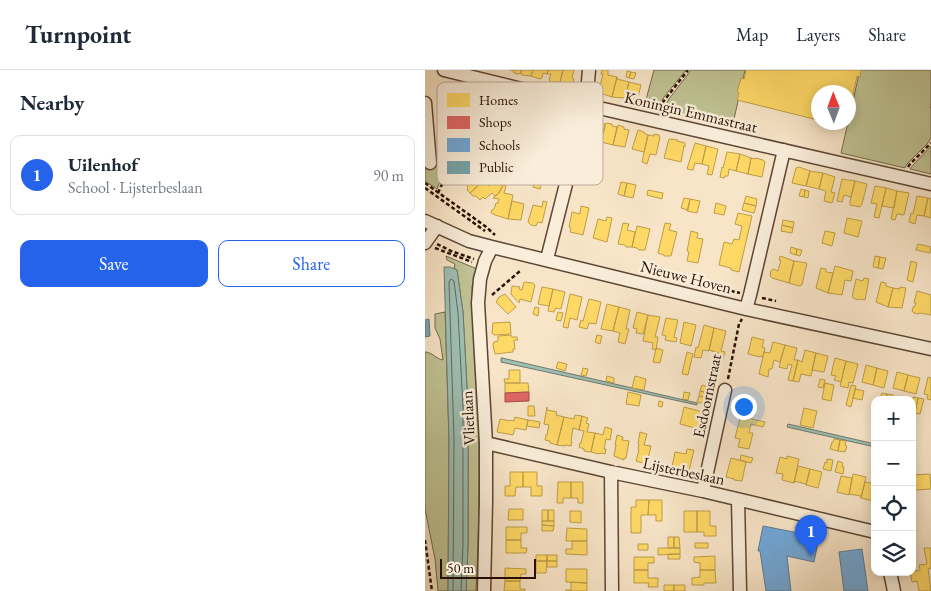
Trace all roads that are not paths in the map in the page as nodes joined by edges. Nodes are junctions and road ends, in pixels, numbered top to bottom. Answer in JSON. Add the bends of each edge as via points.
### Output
{"nodes":[{"id":1,"x":444,"y":70,"type":"edge"},
{"id":2,"x":471,"y":73,"type":"edge"},
{"id":3,"x":503,"y":82,"type":"edge"},
{"id":4,"x":425,"y":103,"type":"edge"},
{"id":5,"x":603,"y":109,"type":"edge"},
{"id":6,"x":784,"y":150,"type":"junction"},
{"id":7,"x":430,"y":162,"type":"road end"},
{"id":8,"x":931,"y":184,"type":"edge"},
{"id":9,"x":566,"y":185,"type":"edge"},
{"id":10,"x":425,"y":211,"type":"edge"},
{"id":11,"x":425,"y":221,"type":"edge"},
{"id":12,"x":437,"y":226,"type":"junction"},
{"id":13,"x":494,"y":242,"type":"junction"},
{"id":14,"x":425,"y":243,"type":"edge"},
{"id":15,"x":547,"y":259,"type":"junction"},
{"id":16,"x":746,"y":308,"type":"junction"},
{"id":17,"x":931,"y":349,"type":"edge"},
{"id":18,"x":725,"y":390,"type":"road end"},
{"id":19,"x":486,"y":443,"type":"junction"},
{"id":20,"x":611,"y":472,"type":"junction"},
{"id":21,"x":703,"y":491,"type":"junction"},
{"id":22,"x":738,"y":500,"type":"junction"},
{"id":23,"x":871,"y":531,"type":"edge"},
{"id":24,"x":892,"y":576,"type":"edge"},
{"id":25,"x":484,"y":591,"type":"edge"},
{"id":26,"x":612,"y":591,"type":"edge"},
{"id":27,"x":739,"y":591,"type":"edge"},
{"id":28,"x":894,"y":591,"type":"edge"}],
"edges":[{"from":1,"to":2,"type":"street","name":"Koningin Emmastraat"},
{"from":2,"to":3,"type":"street","name":"Koningin Emmastraat"},
{"from":4,"to":7,"type":"street"},
{"from":5,"to":6,"type":"street","name":"Koningin Emmastraat"},
{"from":6,"to":8,"type":"street","name":"Koningin Emmastraat"},
{"from":6,"to":16,"type":"street"},
{"from":9,"to":15,"type":"street"},
{"from":10,"to":12,"type":"street","name":"Nieuwe Hoven"},
{"from":11,"to":12,"type":"street","name":"Nieuwe Hoven"},
{"from":12,"to":13,"type":"street","name":"Nieuwe Hoven","via":[[469,241]]},
{"from":12,"to":14,"type":"street"},
{"from":13,"to":15,"type":"street","name":"Nieuwe Hoven"},
{"from":13,"to":19,"type":"street","name":"Vlietlaan","via":[[484,266],[477,303]]},
{"from":15,"to":16,"type":"street","name":"Nieuwe Hoven"},
{"from":16,"to":17,"type":"street","name":"Nieuwe Hoven"},
{"from":18,"to":21,"type":"street","name":"Esdoornstraat"},
{"from":19,"to":20,"type":"street","name":"Lijsterbeslaan"},
{"from":19,"to":25,"type":"street","name":"Vlietlaan"},
{"from":20,"to":21,"type":"street","name":"Lijsterbeslaan"},
{"from":20,"to":26,"type":"street"},
{"from":21,"to":22,"type":"street","name":"Lijsterbeslaan"},
{"from":22,"to":23,"type":"street","name":"Lijsterbeslaan"},
{"from":22,"to":27,"type":"street"},
{"from":24,"to":28,"type":"street"}]}
